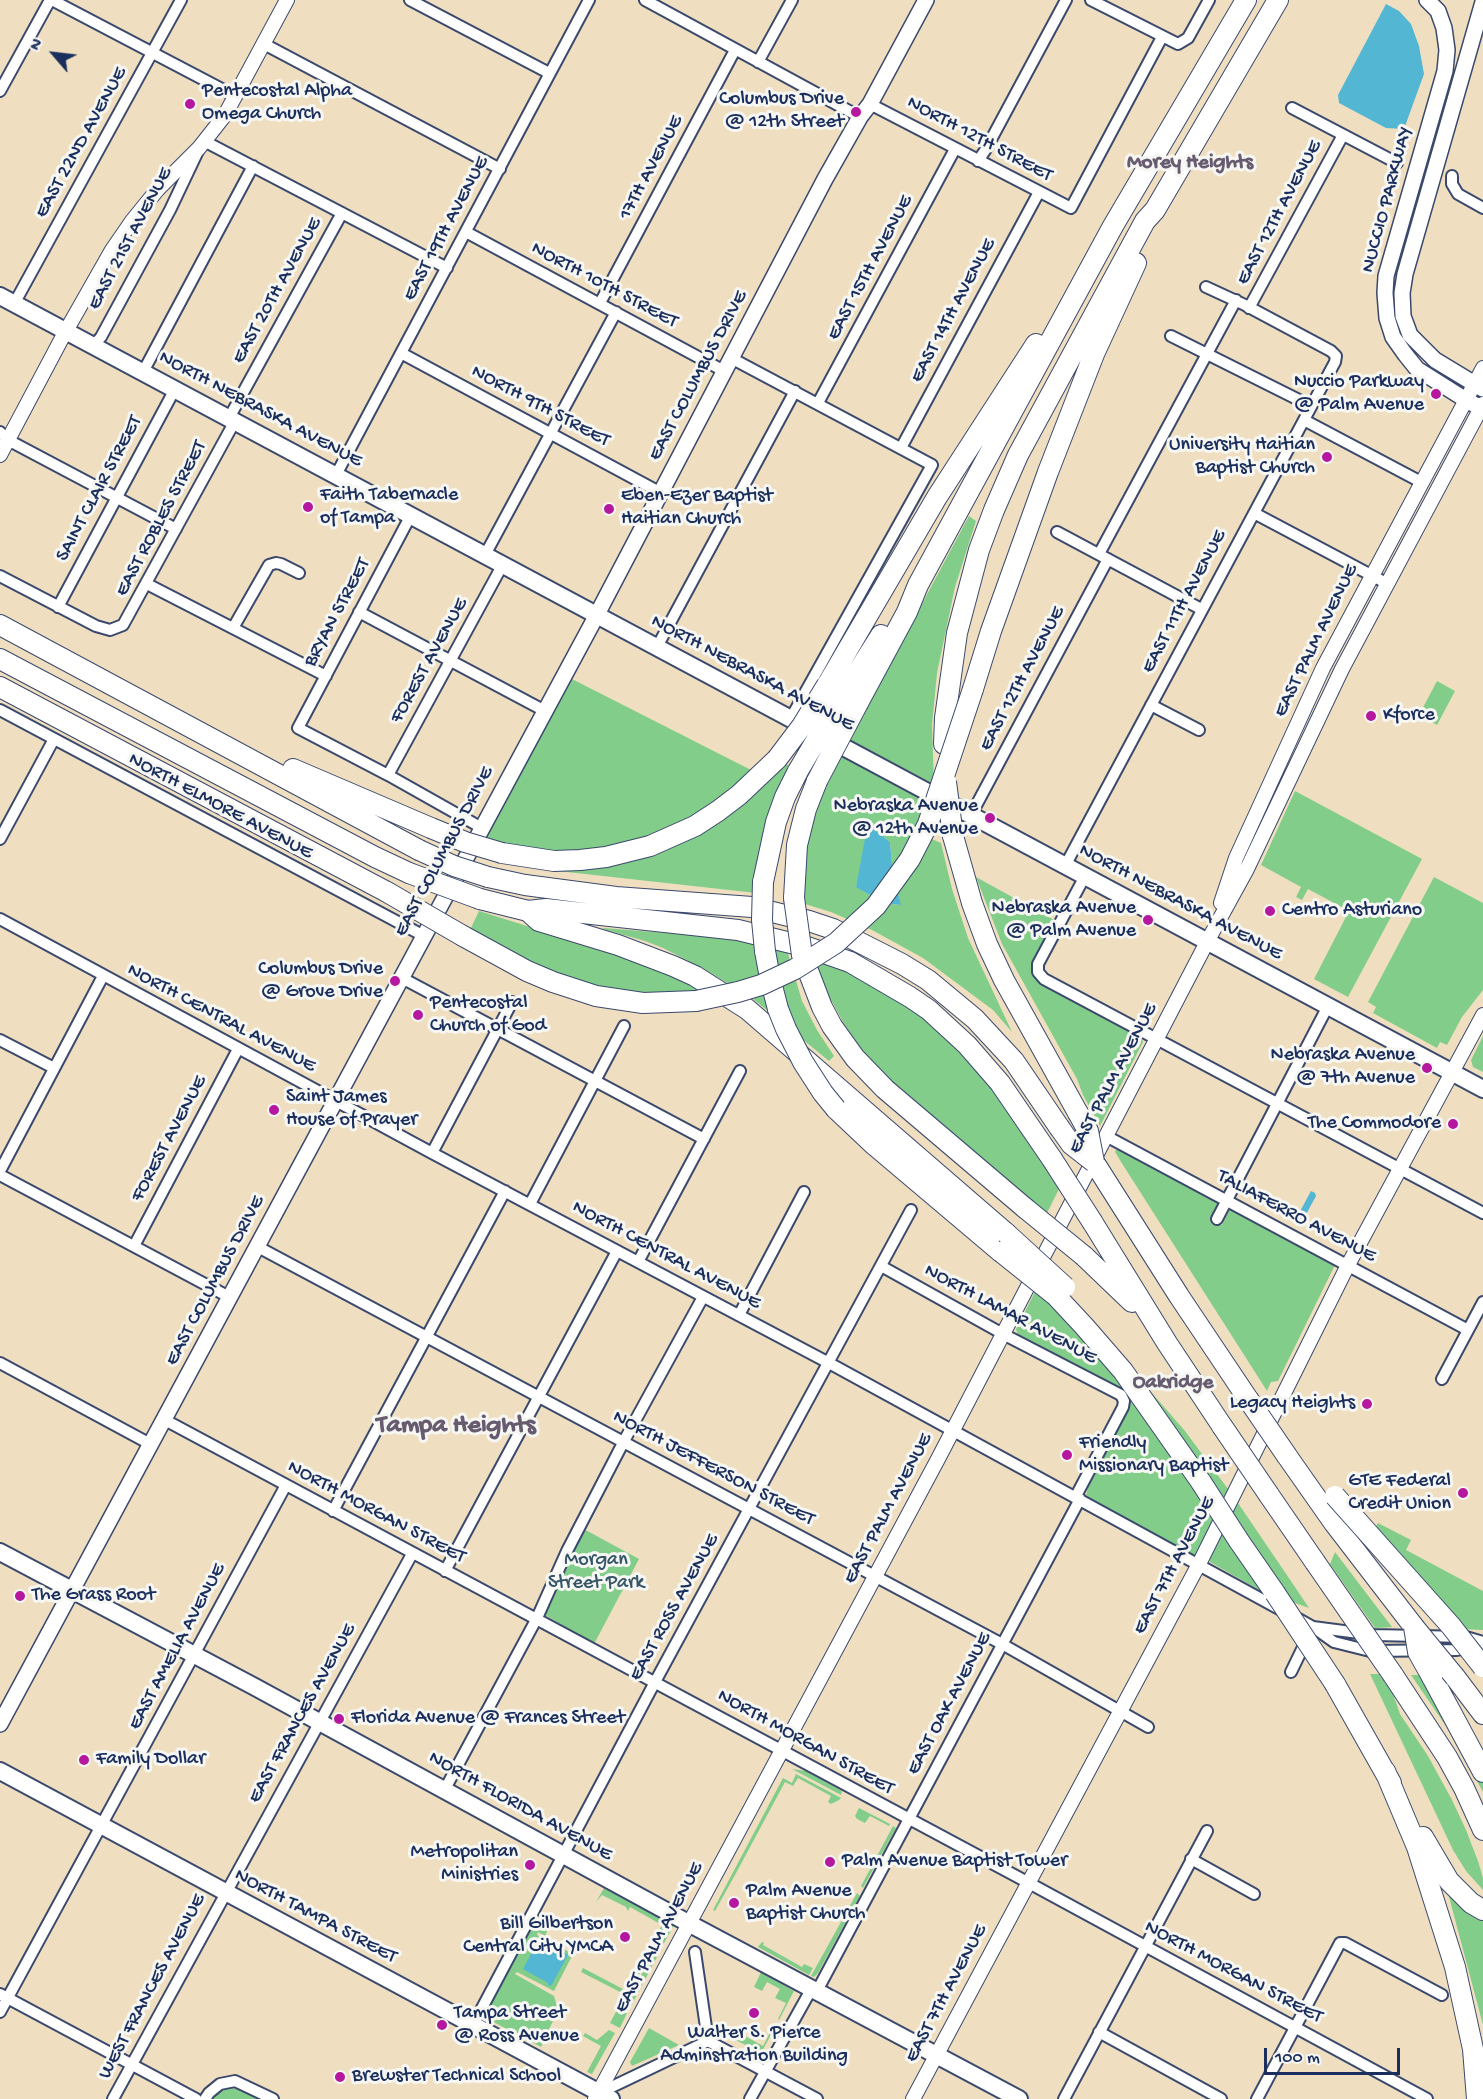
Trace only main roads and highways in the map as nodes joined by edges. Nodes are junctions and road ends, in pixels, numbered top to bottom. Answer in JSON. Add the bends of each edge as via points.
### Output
{"nodes":[{"id":1,"x":926,"y":0,"type":"edge"},
{"id":2,"x":1246,"y":0,"type":"edge"},
{"id":3,"x":1278,"y":0,"type":"edge"},
{"id":4,"x":1428,"y":0,"type":"edge"},
{"id":5,"x":1483,"y":2,"type":"edge"},
{"id":6,"x":1155,"y":210,"type":"junction"},
{"id":7,"x":1113,"y":226,"type":"junction"},
{"id":8,"x":7,"y":300,"type":"edge"},
{"id":9,"x":1478,"y":386,"type":"edge"},
{"id":10,"x":1482,"y":407,"type":"edge"},
{"id":11,"x":597,"y":615,"type":"junction"},
{"id":12,"x":0,"y":625,"type":"edge"},
{"id":13,"x":0,"y":659,"type":"edge"},
{"id":14,"x":0,"y":687,"type":"edge"},
{"id":15,"x":843,"y":694,"type":"junction"},
{"id":16,"x":222,"y":744,"type":"junction"},
{"id":17,"x":528,"y":912,"type":"junction"},
{"id":18,"x":1483,"y":1089,"type":"edge"},
{"id":19,"x":1094,"y":1162,"type":"junction"},
{"id":20,"x":1003,"y":1242,"type":"junction"},
{"id":21,"x":1167,"y":1343,"type":"junction"},
{"id":22,"x":1287,"y":1456,"type":"junction"},
{"id":23,"x":0,"y":1552,"type":"edge"},
{"id":24,"x":72,"y":1590,"type":"junction"},
{"id":25,"x":1414,"y":1627,"type":"junction"},
{"id":26,"x":1483,"y":1667,"type":"edge"},
{"id":27,"x":1483,"y":1714,"type":"edge"},
{"id":28,"x":0,"y":1724,"type":"edge"},
{"id":29,"x":0,"y":1772,"type":"edge"},
{"id":30,"x":1385,"y":1772,"type":"junction"},
{"id":31,"x":1483,"y":1772,"type":"edge"},
{"id":32,"x":1481,"y":1826,"type":"edge"},
{"id":33,"x":1483,"y":1910,"type":"edge"},
{"id":34,"x":601,"y":2097,"type":"edge"},
{"id":35,"x":1019,"y":2099,"type":"edge"},
{"id":36,"x":1477,"y":2099,"type":"edge"}],
"edges":[{"from":1,"to":11,"type":"main road","name":"EAST COLUMBUS DRIVE","via":[[860,117]]},
{"from":2,"to":7,"type":"highway"},
{"from":3,"to":6,"type":"highway"},
{"from":4,"to":10,"type":"main road","name":"NUCCIO PARKWAY","via":[[1438,11],[1444,28],[1445,71],[1386,276],[1387,318],[1393,337],[1417,369]]},
{"from":5,"to":9,"type":"main road","name":"NUCCIO PARKWAY","via":[[1402,293],[1403,316],[1410,334],[1434,360]]},
{"from":6,"to":14,"type":"highway","bridge":true,"via":[[1152,229],[1094,354],[1048,472],[928,824],[905,867],[876,906],[836,943],[761,985],[696,1001],[643,1003],[596,996],[553,982]]},
{"from":6,"to":19,"type":"highway","bridge":true,"via":[[1060,376],[994,510],[957,633],[945,718],[946,783],[953,836],[972,903],[1004,980],[1088,1131]]},
{"from":7,"to":15,"type":"highway","via":[[937,497]]},
{"from":7,"to":15,"type":"highway","via":[[918,585],[907,612]]},
{"from":8,"to":11,"type":"main road","name":"NORTH NEBRASKA AVENUE"},
{"from":11,"to":18,"type":"main road","name":"NORTH NEBRASKA AVENUE"},
{"from":11,"to":24,"type":"main road","name":"EAST COLUMBUS DRIVE"},
{"from":12,"to":16,"type":"highway"},
{"from":13,"to":17,"type":"highway","bridge":true,"via":[[365,852],[409,873]]},
{"from":15,"to":16,"type":"highway","bridge":true,"via":[[802,726],[777,759],[739,795],[695,826],[650,846],[580,860],[554,861],[474,845],[265,757]]},
{"from":15,"to":20,"type":"highway","bridge":true,"via":[[785,797],[763,882],[765,951],[778,1009],[803,1062],[836,1109],[872,1143]]},
{"from":15,"to":21,"type":"highway","bridge":true,"via":[[797,844],[794,898],[802,955],[822,1007],[855,1058],[885,1089],[1084,1256]]},
{"from":16,"to":19,"type":"highway","bridge":true,"via":[[419,850],[488,878],[595,894],[752,907],[833,929],[902,964],[960,1006],[1014,1061],[1071,1144]]},
{"from":17,"to":20,"type":"highway","via":[[539,921],[618,945],[695,976],[747,1009]]},
{"from":17,"to":21,"type":"highway","bridge":true,"via":[[546,909],[738,930],[850,962],[910,997],[967,1045],[1000,1083],[1094,1223]]},
{"from":19,"to":22,"type":"highway","bridge":true},
{"from":20,"to":30,"type":"highway","bridge":true,"via":[[1099,1326],[1123,1359],[1335,1684]]},
{"from":21,"to":32,"type":"highway","bridge":true,"via":[[1447,1757]]},
{"from":22,"to":25,"type":"highway"},
{"from":22,"to":26,"type":"highway","bridge":true,"via":[[1335,1496]]},
{"from":23,"to":24,"type":"main road","name":"NORTH FLORIDA AVENUE"},
{"from":24,"to":28,"type":"main road","name":"EAST COLUMBUS DRIVE"},
{"from":24,"to":35,"type":"main road","name":"NORTH FLORIDA AVENUE"},
{"from":25,"to":27,"type":"highway","bridge":true},
{"from":25,"to":31,"type":"highway","bridge":true,"via":[[1418,1652]]},
{"from":29,"to":34,"type":"main road","name":"NORTH TAMPA STREET"},
{"from":30,"to":33,"type":"highway","via":[[1449,1881]]},
{"from":30,"to":36,"type":"highway","via":[[1417,1847],[1455,1967],[1473,2049]]}]}
